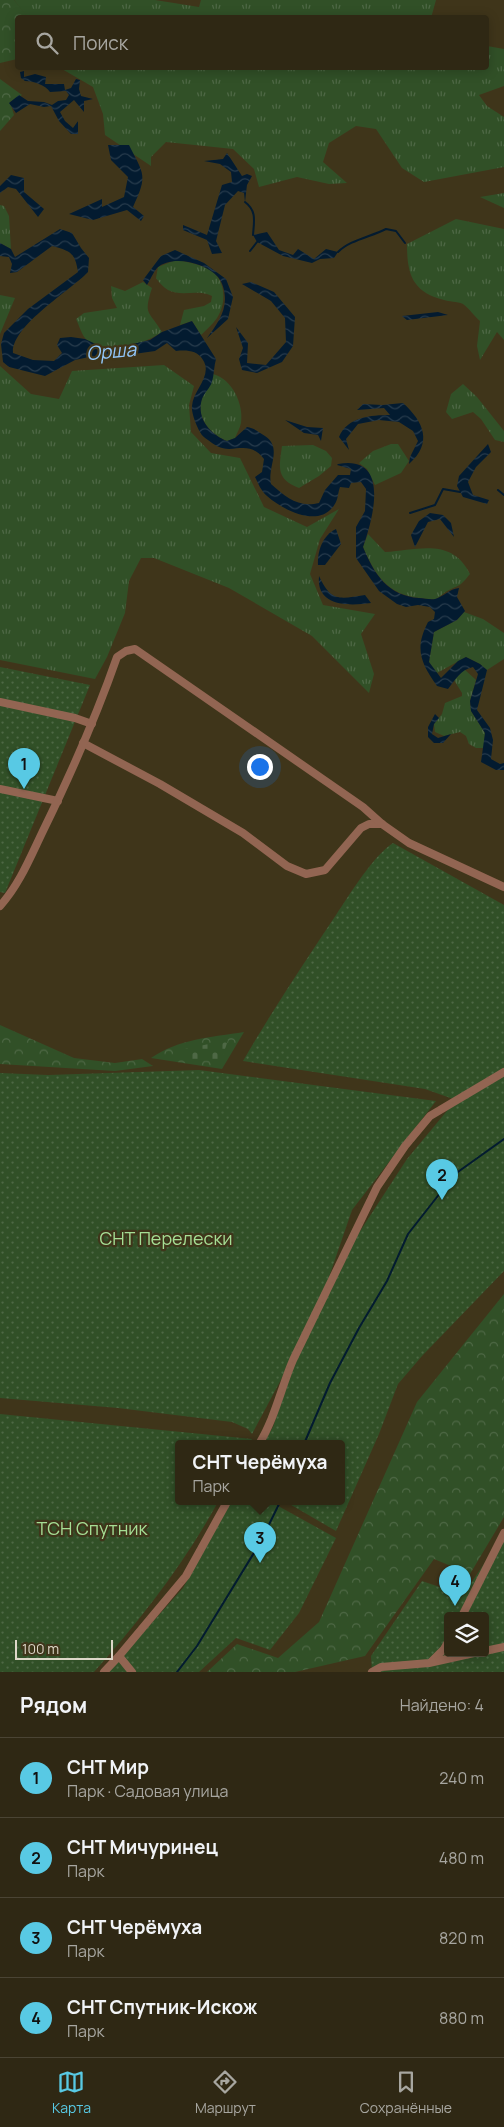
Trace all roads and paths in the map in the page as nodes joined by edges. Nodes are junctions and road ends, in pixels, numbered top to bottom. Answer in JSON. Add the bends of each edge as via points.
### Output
{"nodes":[{"id":1,"x":0,"y":702,"type":"edge"},
{"id":2,"x":92,"y":724,"type":"junction"},
{"id":3,"x":83,"y":743,"type":"junction"},
{"id":4,"x":0,"y":789,"type":"edge"},
{"id":5,"x":58,"y":801,"type":"junction"},
{"id":6,"x":382,"y":824,"type":"junction"},
{"id":7,"x":504,"y":887,"type":"edge"},
{"id":8,"x":1,"y":903,"type":"edge"},
{"id":9,"x":504,"y":1072,"type":"edge"},
{"id":10,"x":262,"y":1440,"type":"edge"},
{"id":11,"x":225,"y":1505,"type":"edge"},
{"id":12,"x":504,"y":1533,"type":"edge"},
{"id":13,"x":464,"y":1612,"type":"edge"},
{"id":14,"x":504,"y":1646,"type":"edge"},
{"id":15,"x":444,"y":1649,"type":"edge"},
{"id":16,"x":489,"y":1650,"type":"edge"},
{"id":17,"x":118,"y":1656,"type":"junction"},
{"id":18,"x":454,"y":1657,"type":"edge"},
{"id":19,"x":430,"y":1662,"type":"junction"},
{"id":20,"x":104,"y":1672,"type":"edge"},
{"id":21,"x":132,"y":1672,"type":"edge"},
{"id":22,"x":372,"y":1672,"type":"edge"}],
"edges":[{"from":1,"to":2,"type":"street"},
{"from":2,"to":3,"type":"street"},
{"from":2,"to":6,"type":"street","via":[[117,657],[136,649],[363,806]]},
{"from":3,"to":5,"type":"street"},
{"from":3,"to":6,"type":"street","via":[[160,784],[243,833],[287,866],[306,874],[325,870],[361,828]]},
{"from":4,"to":5,"type":"street"},
{"from":5,"to":8,"type":"street","via":[[20,878]]},
{"from":6,"to":7,"type":"street","via":[[409,843]]},
{"from":9,"to":10,"type":"street","via":[[430,1116],[376,1187],[293,1360],[270,1427]]},
{"from":11,"to":17,"type":"street","via":[[186,1576]]},
{"from":12,"to":13,"type":"street"},
{"from":14,"to":16,"type":"street"},
{"from":15,"to":19,"type":"street"},
{"from":17,"to":20,"type":"street"},
{"from":17,"to":21,"type":"street"},
{"from":18,"to":19,"type":"street"},
{"from":19,"to":22,"type":"street","via":[[381,1667]]}]}
